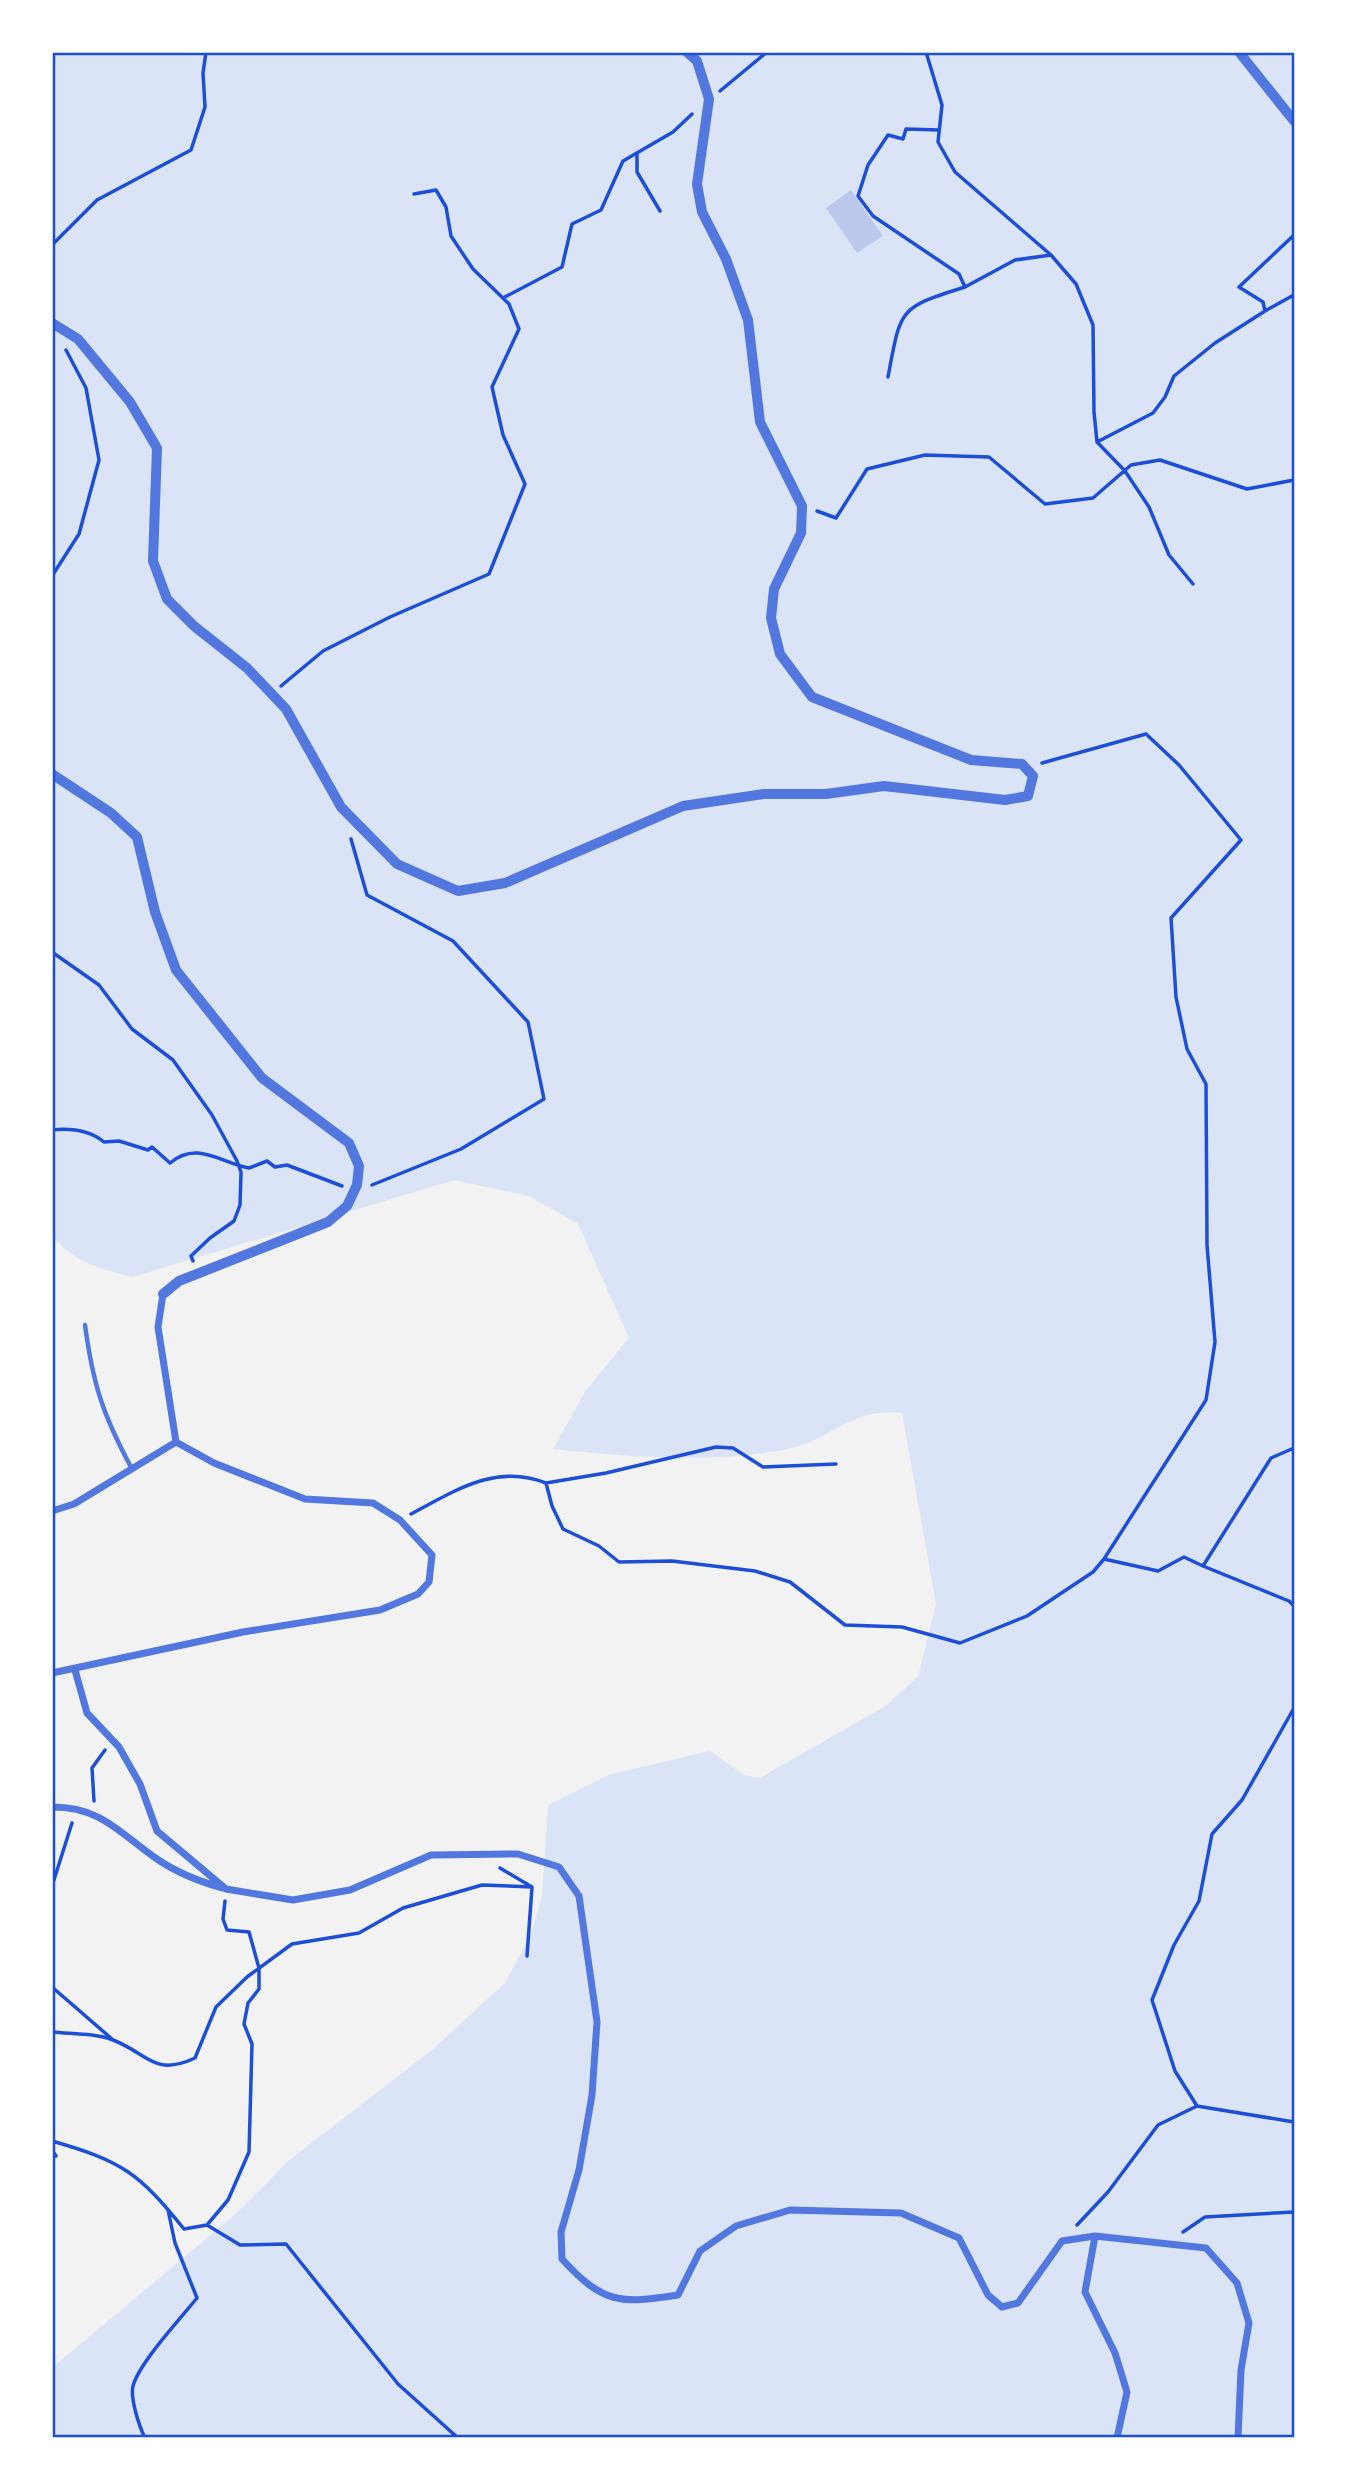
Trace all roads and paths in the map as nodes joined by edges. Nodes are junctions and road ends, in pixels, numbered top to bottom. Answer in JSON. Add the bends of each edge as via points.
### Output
{"nodes":[{"id":1,"x":206,"y":52,"type":"edge"},
{"id":2,"x":687,"y":52,"type":"edge"},
{"id":3,"x":767,"y":52,"type":"edge"},
{"id":4,"x":926,"y":52,"type":"edge"},
{"id":5,"x":1239,"y":52,"type":"edge"},
{"id":6,"x":709,"y":99,"type":"junction"},
{"id":7,"x":1294,"y":121,"type":"edge"},
{"id":8,"x":939,"y":130,"type":"junction"},
{"id":9,"x":636,"y":153,"type":"junction"},
{"id":10,"x":414,"y":194,"type":"dead end"},
{"id":11,"x":660,"y":211,"type":"dead end"},
{"id":12,"x":1294,"y":235,"type":"edge"},
{"id":13,"x":52,"y":245,"type":"edge"},
{"id":14,"x":1051,"y":255,"type":"junction"},
{"id":15,"x":965,"y":286,"type":"junction"},
{"id":16,"x":1292,"y":296,"type":"dead end"},
{"id":17,"x":503,"y":298,"type":"junction"},
{"id":18,"x":1265,"y":310,"type":"junction"},
{"id":19,"x":52,"y":323,"type":"edge"},
{"id":20,"x":64,"y":346,"type":"dead end"},
{"id":21,"x":888,"y":377,"type":"dead end"},
{"id":22,"x":1097,"y":442,"type":"junction"},
{"id":23,"x":1125,"y":471,"type":"junction"},
{"id":24,"x":1294,"y":480,"type":"edge"},
{"id":25,"x":802,"y":506,"type":"junction"},
{"id":26,"x":52,"y":576,"type":"edge"},
{"id":27,"x":1193,"y":584,"type":"dead end"},
{"id":28,"x":271,"y":694,"type":"junction"},
{"id":29,"x":1025,"y":767,"type":"junction"},
{"id":30,"x":52,"y":774,"type":"edge"},
{"id":31,"x":341,"y":807,"type":"junction"},
{"id":32,"x":52,"y":952,"type":"edge"},
{"id":33,"x":52,"y":1130,"type":"edge"},
{"id":34,"x":239,"y":1166,"type":"junction"},
{"id":35,"x":354,"y":1192,"type":"junction"},
{"id":36,"x":200,"y":1273,"type":"junction"},
{"id":37,"x":163,"y":1294,"type":"joint"},
{"id":38,"x":85,"y":1325,"type":"dead end"},
{"id":39,"x":176,"y":1442,"type":"junction"},
{"id":40,"x":1294,"y":1448,"type":"edge"},
{"id":41,"x":836,"y":1464,"type":"dead end"},
{"id":42,"x":132,"y":1469,"type":"junction"},
{"id":43,"x":546,"y":1483,"type":"junction"},
{"id":44,"x":52,"y":1511,"type":"edge"},
{"id":45,"x":400,"y":1520,"type":"junction"},
{"id":46,"x":1104,"y":1559,"type":"junction"},
{"id":47,"x":1203,"y":1566,"type":"junction"},
{"id":48,"x":1294,"y":1606,"type":"edge"},
{"id":49,"x":75,"y":1670,"type":"junction"},
{"id":50,"x":52,"y":1673,"type":"edge"},
{"id":51,"x":1294,"y":1708,"type":"edge"},
{"id":52,"x":113,"y":1740,"type":"junction"},
{"id":53,"x":52,"y":1807,"type":"edge"},
{"id":54,"x":77,"y":1807,"type":"junction"},
{"id":55,"x":94,"y":1814,"type":"junction"},
{"id":56,"x":475,"y":1854,"type":"junction"},
{"id":57,"x":52,"y":1886,"type":"edge"},
{"id":58,"x":532,"y":1886,"type":"junction"},
{"id":59,"x":226,"y":1889,"type":"junction"},
{"id":60,"x":527,"y":1956,"type":"dead end"},
{"id":61,"x":259,"y":1968,"type":"junction"},
{"id":62,"x":52,"y":1987,"type":"edge"},
{"id":63,"x":52,"y":2032,"type":"edge"},
{"id":64,"x":114,"y":2040,"type":"junction"},
{"id":65,"x":1197,"y":2106,"type":"junction"},
{"id":66,"x":1294,"y":2122,"type":"edge"},
{"id":67,"x":52,"y":2141,"type":"edge"},
{"id":68,"x":52,"y":2150,"type":"edge"},
{"id":69,"x":56,"y":2156,"type":"dead end"},
{"id":70,"x":168,"y":2209,"type":"junction"},
{"id":71,"x":1294,"y":2212,"type":"edge"},
{"id":72,"x":207,"y":2225,"type":"junction"},
{"id":73,"x":1095,"y":2236,"type":"junction"},
{"id":74,"x":1062,"y":2241,"type":"junction"},
{"id":75,"x":1166,"y":2242,"type":"junction"},
{"id":76,"x":145,"y":2438,"type":"edge"},
{"id":77,"x":458,"y":2438,"type":"edge"},
{"id":78,"x":1117,"y":2438,"type":"edge"},
{"id":79,"x":1238,"y":2438,"type":"edge"}],
"edges":[{"from":1,"to":13,"type":"path","via":[[205,107],[191,150],[97,201]]},
{"from":2,"to":6,"type":"street","via":[[697,61]]},
{"from":3,"to":6,"type":"path"},
{"from":4,"to":8,"type":"path","via":[[942,105]]},
{"from":5,"to":7,"type":"street"},
{"from":6,"to":9,"type":"path","via":[[673,132]]},
{"from":6,"to":25,"type":"street","via":[[697,184],[702,212],[726,259],[748,320],[760,422]]},
{"from":8,"to":14,"type":"path","via":[[938,142],[955,172]]},
{"from":8,"to":15,"type":"path","via":[[906,128],[904,139],[888,135],[858,196],[873,216],[960,274]]},
{"from":9,"to":11,"type":"path","via":[[637,172]]},
{"from":9,"to":17,"type":"path","via":[[623,161],[601,210],[572,224],[562,267]]},
{"from":10,"to":17,"type":"path","via":[[436,190],[446,207],[451,236],[473,269]]},
{"from":12,"to":18,"type":"path","via":[[1239,288],[1263,302]]},
{"from":14,"to":15,"type":"path","via":[[1015,260]]},
{"from":14,"to":22,"type":"path","via":[[1076,284],[1093,325]]},
{"from":15,"to":21,"type":"path","via":[[915,303],[897,328]]},
{"from":16,"to":18,"type":"path"},
{"from":17,"to":28,"type":"path","via":[[519,329],[492,387],[503,435],[525,484],[489,574],[323,652]]},
{"from":18,"to":22,"type":"path","via":[[1174,376],[1153,413]]},
{"from":19,"to":28,"type":"street","via":[[78,339],[130,402],[157,448],[153,561],[167,599]]},
{"from":20,"to":26,"type":"path","via":[[86,388],[99,460],[79,534]]},
{"from":22,"to":23,"type":"path"},
{"from":23,"to":24,"type":"path","via":[[1131,465],[1160,460],[1247,489]]},
{"from":23,"to":25,"type":"path","via":[[1093,498],[1045,504],[989,457],[925,455],[867,469],[836,518]]},
{"from":23,"to":27,"type":"path","via":[[1149,507],[1169,555]]},
{"from":25,"to":29,"type":"street","via":[[801,533],[774,589],[771,618],[780,654],[811,697],[971,760]]},
{"from":28,"to":31,"type":"street","via":[[286,709]]},
{"from":29,"to":31,"type":"street","via":[[1033,776],[1028,796],[1005,800],[884,786],[826,794],[764,794],[683,806],[505,883],[458,891],[397,864]]},
{"from":29,"to":46,"type":"path","via":[[1146,734],[1179,765],[1241,840],[1171,918],[1176,997],[1187,1049],[1206,1084],[1207,1245],[1215,1342],[1206,1400]]},
{"from":30,"to":35,"type":"street","via":[[111,813],[137,837],[155,912],[176,970],[262,1078],[349,1143],[359,1166]]},
{"from":31,"to":35,"type":"path","via":[[367,895],[453,941],[528,1021],[544,1099],[461,1149]]},
{"from":32,"to":34,"type":"path","via":[[99,985],[132,1029],[173,1060],[212,1115]]},
{"from":33,"to":34,"type":"path","via":[[94,1134],[104,1142],[119,1141],[148,1150],[152,1147],[170,1163],[180,1154],[203,1152]]},
{"from":34,"to":35,"type":"path","via":[[258,1167],[267,1161],[275,1167],[287,1165]]},
{"from":34,"to":36,"type":"path","via":[[240,1205],[234,1221],[191,1256]]},
{"from":35,"to":36,"type":"street","via":[[348,1206],[328,1222]]},
{"from":36,"to":37,"type":"street"},
{"from":37,"to":39,"type":"street","via":[[158,1327]]},
{"from":38,"to":42,"type":"lane","via":[[93,1380],[110,1428]]},
{"from":39,"to":42,"type":"street"},
{"from":39,"to":45,"type":"street","via":[[214,1464],[305,1499],[373,1503]]},
{"from":40,"to":47,"type":"path","via":[[1271,1458]]},
{"from":41,"to":43,"type":"path","via":[[763,1467],[733,1448],[716,1447],[606,1474]]},
{"from":42,"to":44,"type":"street","via":[[74,1504]]},
{"from":43,"to":45,"type":"path","via":[[500,1474],[468,1484]]},
{"from":43,"to":46,"type":"path","via":[[563,1529],[599,1546],[619,1562],[672,1561],[755,1571],[790,1582],[845,1625],[902,1627],[960,1643],[1027,1616],[1093,1572]]},
{"from":45,"to":49,"type":"street","via":[[432,1555],[429,1582],[418,1594],[380,1610],[243,1632]]},
{"from":46,"to":47,"type":"path","via":[[1158,1571],[1184,1558]]},
{"from":47,"to":48,"type":"path"},
{"from":49,"to":50,"type":"street"},
{"from":49,"to":52,"type":"street","via":[[87,1713]]},
{"from":51,"to":65,"type":"path","via":[[1242,1800],[1212,1834],[1199,1901],[1174,1945],[1152,2000],[1175,2071]]},
{"from":52,"to":55,"type":"path","via":[[92,1768]]},
{"from":52,"to":59,"type":"street","via":[[140,1784],[157,1830]]},
{"from":53,"to":54,"type":"street"},
{"from":54,"to":55,"type":"street"},
{"from":54,"to":57,"type":"path"},
{"from":55,"to":59,"type":"street","via":[[191,1879]]},
{"from":56,"to":58,"type":"path"},
{"from":56,"to":59,"type":"street","via":[[431,1855],[350,1890],[293,1900]]},
{"from":56,"to":74,"type":"street","via":[[518,1854],[559,1867],[579,1896],[597,2022],[592,2095],[579,2170],[561,2232],[562,2259],[588,2287],[631,2302],[678,2295],[700,2251],[736,2226],[790,2210],[901,2213],[958,2238],[988,2295],[1002,2308],[1018,2303]]},
{"from":58,"to":60,"type":"path"},
{"from":58,"to":61,"type":"path","via":[[482,1885],[402,1908],[359,1933],[292,1944]]},
{"from":59,"to":61,"type":"path","via":[[223,1919],[227,1930],[249,1932]]},
{"from":61,"to":64,"type":"path","via":[[216,2007],[195,2058],[160,2067]]},
{"from":61,"to":72,"type":"path","via":[[260,1989],[248,2003],[244,2024],[252,2044],[249,2152],[228,2200]]},
{"from":62,"to":64,"type":"path"},
{"from":63,"to":64,"type":"path"},
{"from":65,"to":66,"type":"path"},
{"from":65,"to":74,"type":"path","via":[[1158,2124],[1108,2192]]},
{"from":67,"to":70,"type":"path","via":[[115,2162],[135,2174]]},
{"from":68,"to":69,"type":"path"},
{"from":70,"to":72,"type":"path","via":[[184,2229]]},
{"from":70,"to":76,"type":"path","via":[[197,2298],[132,2387],[136,2421]]},
{"from":71,"to":75,"type":"path","via":[[1205,2217]]},
{"from":72,"to":77,"type":"path","via":[[240,2245],[286,2244],[397,2384]]},
{"from":73,"to":74,"type":"street"},
{"from":73,"to":75,"type":"street"},
{"from":73,"to":78,"type":"street","via":[[1085,2292],[1115,2353],[1127,2392]]},
{"from":75,"to":79,"type":"street","via":[[1206,2248],[1237,2283],[1249,2323]]}]}
